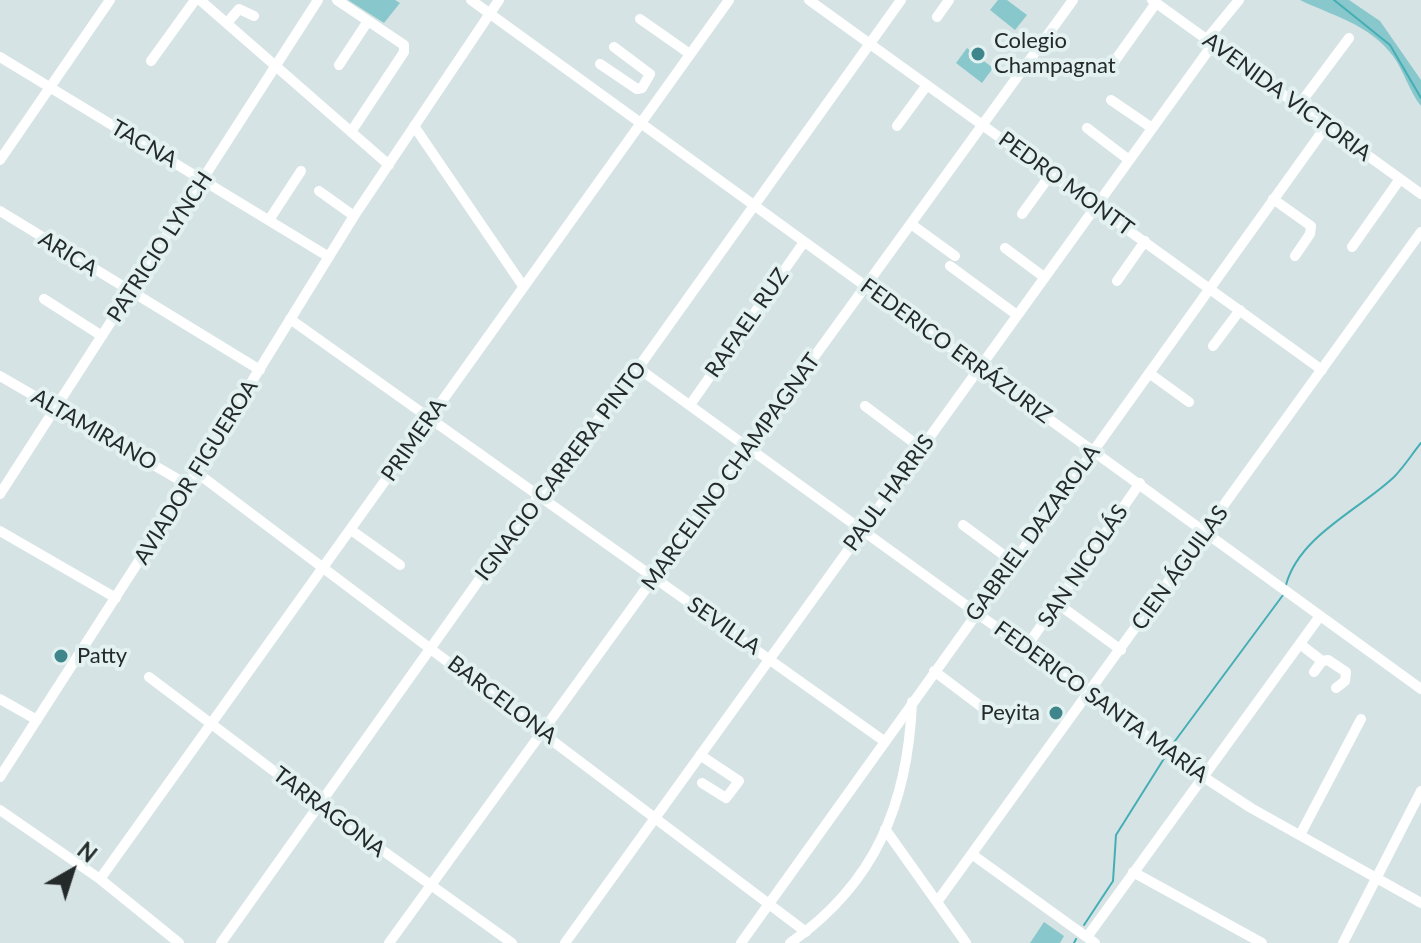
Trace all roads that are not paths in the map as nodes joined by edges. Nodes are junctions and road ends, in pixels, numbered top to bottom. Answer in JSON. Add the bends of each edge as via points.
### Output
{"nodes":[{"id":1,"x":110,"y":0,"type":"edge"},
{"id":2,"x":197,"y":0,"type":"edge"},
{"id":3,"x":318,"y":0,"type":"edge"},
{"id":4,"x":337,"y":0,"type":"edge"},
{"id":5,"x":471,"y":0,"type":"edge"},
{"id":6,"x":499,"y":0,"type":"edge"},
{"id":7,"x":729,"y":0,"type":"edge"},
{"id":8,"x":809,"y":0,"type":"edge"},
{"id":9,"x":901,"y":0,"type":"edge"},
{"id":10,"x":949,"y":0,"type":"edge"},
{"id":11,"x":1073,"y":0,"type":"edge"},
{"id":12,"x":1239,"y":0,"type":"edge"},
{"id":13,"x":1154,"y":2,"type":"edge"},
{"id":14,"x":490,"y":14,"type":"junction"},
{"id":15,"x":254,"y":16,"type":"dead end"},
{"id":16,"x":937,"y":17,"type":"dead end"},
{"id":17,"x":640,"y":19,"type":"dead end"},
{"id":18,"x":368,"y":21,"type":"junction"},
{"id":19,"x":227,"y":23,"type":"junction"},
{"id":20,"x":1349,"y":38,"type":"dead end"},
{"id":21,"x":1210,"y":41,"type":"junction"},
{"id":22,"x":870,"y":44,"type":"junction"},
{"id":23,"x":614,"y":47,"type":"dead end"},
{"id":24,"x":690,"y":54,"type":"junction"},
{"id":25,"x":0,"y":57,"type":"edge"},
{"id":26,"x":151,"y":61,"type":"dead end"},
{"id":27,"x":1114,"y":62,"type":"dead end"},
{"id":28,"x":600,"y":64,"type":"dead end"},
{"id":29,"x":339,"y":65,"type":"dead end"},
{"id":30,"x":278,"y":66,"type":"junction"},
{"id":31,"x":648,"y":79,"type":"junction"},
{"id":32,"x":927,"y":85,"type":"junction"},
{"id":33,"x":49,"y":88,"type":"junction"},
{"id":34,"x":664,"y":90,"type":"junction"},
{"id":35,"x":1111,"y":100,"type":"dead end"},
{"id":36,"x":1299,"y":105,"type":"junction"},
{"id":37,"x":640,"y":123,"type":"junction"},
{"id":38,"x":983,"y":125,"type":"junction"},
{"id":39,"x":1327,"y":125,"type":"junction"},
{"id":40,"x":414,"y":126,"type":"junction"},
{"id":41,"x":897,"y":126,"type":"dead end"},
{"id":42,"x":1087,"y":128,"type":"dead end"},
{"id":43,"x":1152,"y":128,"type":"junction"},
{"id":44,"x":351,"y":132,"type":"junction"},
{"id":45,"x":0,"y":160,"type":"edge"},
{"id":46,"x":1129,"y":160,"type":"junction"},
{"id":47,"x":389,"y":165,"type":"junction"},
{"id":48,"x":301,"y":171,"type":"dead end"},
{"id":49,"x":1051,"y":174,"type":"junction"},
{"id":50,"x":204,"y":179,"type":"junction"},
{"id":51,"x":1400,"y":179,"type":"junction"},
{"id":52,"x":319,"y":191,"type":"dead end"},
{"id":53,"x":1421,"y":194,"type":"edge"},
{"id":54,"x":1273,"y":199,"type":"junction"},
{"id":55,"x":753,"y":205,"type":"junction"},
{"id":56,"x":1096,"y":206,"type":"junction"},
{"id":57,"x":0,"y":211,"type":"edge"},
{"id":58,"x":1022,"y":214,"type":"dead end"},
{"id":59,"x":354,"y":216,"type":"junction"},
{"id":60,"x":269,"y":220,"type":"junction"},
{"id":61,"x":911,"y":224,"type":"junction"},
{"id":62,"x":1421,"y":232,"type":"edge"},
{"id":63,"x":1145,"y":241,"type":"junction"},
{"id":64,"x":804,"y":242,"type":"junction"},
{"id":65,"x":1352,"y":247,"type":"dead end"},
{"id":66,"x":1411,"y":247,"type":"junction"},
{"id":67,"x":1005,"y":248,"type":"dead end"},
{"id":68,"x":1421,"y":255,"type":"edge"},
{"id":69,"x":1295,"y":256,"type":"dead end"},
{"id":70,"x":329,"y":257,"type":"junction"},
{"id":71,"x":1044,"y":277,"type":"junction"},
{"id":72,"x":1117,"y":281,"type":"dead end"},
{"id":73,"x":523,"y":286,"type":"junction"},
{"id":74,"x":866,"y":286,"type":"junction"},
{"id":75,"x":1209,"y":287,"type":"junction"},
{"id":76,"x":130,"y":292,"type":"junction"},
{"id":77,"x":44,"y":299,"type":"dead end"},
{"id":78,"x":1240,"y":310,"type":"junction"},
{"id":79,"x":1017,"y":315,"type":"junction"},
{"id":80,"x":290,"y":319,"type":"junction"},
{"id":81,"x":102,"y":336,"type":"junction"},
{"id":82,"x":1213,"y":346,"type":"dead end"},
{"id":83,"x":638,"y":368,"type":"junction"},
{"id":84,"x":979,"y":368,"type":"junction"},
{"id":85,"x":260,"y":370,"type":"junction"},
{"id":86,"x":1322,"y":370,"type":"junction"},
{"id":87,"x":1149,"y":373,"type":"junction"},
{"id":88,"x":0,"y":376,"type":"edge"},
{"id":89,"x":1189,"y":402,"type":"dead end"},
{"id":90,"x":690,"y":405,"type":"junction"},
{"id":91,"x":865,"y":406,"type":"dead end"},
{"id":92,"x":55,"y":408,"type":"junction"},
{"id":93,"x":430,"y":417,"type":"junction"},
{"id":94,"x":749,"y":447,"type":"junction"},
{"id":95,"x":921,"y":448,"type":"junction"},
{"id":96,"x":1093,"y":450,"type":"junction"},
{"id":97,"x":196,"y":472,"type":"junction"},
{"id":98,"x":1140,"y":483,"type":"junction"},
{"id":99,"x":188,"y":485,"type":"junction"},
{"id":100,"x":0,"y":494,"type":"edge"},
{"id":101,"x":538,"y":497,"type":"junction"},
{"id":102,"x":963,"y":525,"type":"dead end"},
{"id":103,"x":864,"y":528,"type":"junction"},
{"id":104,"x":351,"y":530,"type":"junction"},
{"id":105,"x":0,"y":531,"type":"edge"},
{"id":106,"x":1206,"y":531,"type":"junction"},
{"id":107,"x":1013,"y":562,"type":"junction"},
{"id":108,"x":400,"y":565,"type":"dead end"},
{"id":109,"x":324,"y":567,"type":"junction"},
{"id":110,"x":655,"y":577,"type":"junction"},
{"id":111,"x":116,"y":598,"type":"junction"},
{"id":112,"x":1058,"y":604,"type":"junction"},
{"id":113,"x":976,"y":612,"type":"junction"},
{"id":114,"x":1320,"y":616,"type":"junction"},
{"id":115,"x":1300,"y":644,"type":"junction"},
{"id":116,"x":431,"y":647,"type":"junction"},
{"id":117,"x":1025,"y":649,"type":"junction"},
{"id":118,"x":1121,"y":650,"type":"junction"},
{"id":119,"x":770,"y":659,"type":"junction"},
{"id":120,"x":1322,"y":661,"type":"junction"},
{"id":121,"x":934,"y":671,"type":"junction"},
{"id":122,"x":1314,"y":672,"type":"dead end"},
{"id":123,"x":149,"y":677,"type":"dead end"},
{"id":124,"x":1336,"y":688,"type":"dead end"},
{"id":125,"x":1421,"y":689,"type":"edge"},
{"id":126,"x":1089,"y":694,"type":"junction"},
{"id":127,"x":0,"y":699,"type":"edge"},
{"id":128,"x":912,"y":701,"type":"junction"},
{"id":129,"x":987,"y":711,"type":"dead end"},
{"id":130,"x":1361,"y":719,"type":"dead end"},
{"id":131,"x":37,"y":720,"type":"junction"},
{"id":132,"x":210,"y":722,"type":"junction"},
{"id":133,"x":543,"y":731,"type":"junction"},
{"id":134,"x":884,"y":741,"type":"junction"},
{"id":135,"x":700,"y":755,"type":"junction"},
{"id":136,"x":1202,"y":776,"type":"junction"},
{"id":137,"x":0,"y":777,"type":"edge"},
{"id":138,"x":702,"y":783,"type":"dead end"},
{"id":139,"x":1421,"y":791,"type":"edge"},
{"id":140,"x":319,"y":805,"type":"junction"},
{"id":141,"x":0,"y":810,"type":"edge"},
{"id":142,"x":655,"y":817,"type":"junction"},
{"id":143,"x":885,"y":829,"type":"junction"},
{"id":144,"x":1300,"y":835,"type":"junction"},
{"id":145,"x":973,"y":855,"type":"junction"},
{"id":146,"x":1133,"y":872,"type":"junction"},
{"id":147,"x":1376,"y":878,"type":"junction"},
{"id":148,"x":100,"y":879,"type":"junction"},
{"id":149,"x":430,"y":886,"type":"junction"},
{"id":150,"x":937,"y":902,"type":"junction"},
{"id":151,"x":1421,"y":903,"type":"edge"},
{"id":152,"x":770,"y":904,"type":"junction"},
{"id":153,"x":806,"y":932,"type":"junction"},
{"id":154,"x":1091,"y":940,"type":"edge"},
{"id":155,"x":391,"y":942,"type":"edge"},
{"id":156,"x":179,"y":943,"type":"edge"},
{"id":157,"x":221,"y":943,"type":"edge"},
{"id":158,"x":512,"y":943,"type":"edge"},
{"id":159,"x":565,"y":943,"type":"edge"},
{"id":160,"x":741,"y":943,"type":"edge"},
{"id":161,"x":790,"y":943,"type":"edge"},
{"id":162,"x":966,"y":943,"type":"edge"},
{"id":163,"x":1262,"y":943,"type":"edge"},
{"id":164,"x":1343,"y":943,"type":"edge"}],
"edges":[{"from":1,"to":33,"type":"street"},
{"from":2,"to":19,"type":"street"},
{"from":2,"to":26,"type":"street"},
{"from":3,"to":30,"type":"street","name":"PATRICIO LYNCH"},
{"from":4,"to":18,"type":"street"},
{"from":5,"to":14,"type":"street","name":"FEDERICO ERRÁZURIZ"},
{"from":6,"to":14,"type":"street","name":"AVIADOR FIGUEROA"},
{"from":7,"to":24,"type":"street","name":"PRIMERA"},
{"from":8,"to":22,"type":"street","name":"PEDRO MONTT"},
{"from":9,"to":22,"type":"street","name":"IGNACIO CARRERA PINTO"},
{"from":10,"to":16,"type":"street"},
{"from":11,"to":38,"type":"street","name":"MARCELINO CHAMPAGNAT"},
{"from":12,"to":21,"type":"street","name":"PAUL HARRIS"},
{"from":13,"to":21,"type":"street","name":"AVENIDA VICTORIA"},
{"from":13,"to":27,"type":"street"},
{"from":14,"to":37,"type":"street","name":"FEDERICO ERRÁZURIZ"},
{"from":14,"to":40,"type":"street","name":"AVIADOR FIGUEROA"},
{"from":15,"to":19,"type":"street","via":[[239,9]]},
{"from":17,"to":24,"type":"street"},
{"from":18,"to":29,"type":"street"},
{"from":18,"to":44,"type":"street","via":[[404,45],[404,52]]},
{"from":19,"to":30,"type":"street"},
{"from":20,"to":36,"type":"street"},
{"from":21,"to":36,"type":"street","name":"AVENIDA VICTORIA"},
{"from":21,"to":43,"type":"street","name":"PAUL HARRIS"},
{"from":22,"to":32,"type":"street","name":"PEDRO MONTT"},
{"from":22,"to":55,"type":"street","name":"IGNACIO CARRERA PINTO"},
{"from":23,"to":31,"type":"street","via":[[648,72]]},
{"from":24,"to":34,"type":"street","name":"PRIMERA"},
{"from":25,"to":33,"type":"street","name":"TACNA"},
{"from":28,"to":31,"type":"street","via":[[637,89]]},
{"from":30,"to":44,"type":"street"},
{"from":30,"to":50,"type":"street","name":"PATRICIO LYNCH"},
{"from":31,"to":34,"type":"street"},
{"from":32,"to":38,"type":"street","name":"PEDRO MONTT"},
{"from":32,"to":41,"type":"street"},
{"from":33,"to":45,"type":"street"},
{"from":33,"to":50,"type":"street","name":"TACNA"},
{"from":34,"to":37,"type":"street","name":"PRIMERA"},
{"from":35,"to":43,"type":"street"},
{"from":36,"to":39,"type":"street","name":"AVENIDA VICTORIA"},
{"from":37,"to":55,"type":"street","name":"FEDERICO ERRÁZURIZ"},
{"from":37,"to":73,"type":"street","name":"PRIMERA"},
{"from":38,"to":49,"type":"street","name":"PEDRO MONTT"},
{"from":38,"to":61,"type":"street","name":"MARCELINO CHAMPAGNAT"},
{"from":39,"to":51,"type":"street","name":"AVENIDA VICTORIA"},
{"from":39,"to":54,"type":"street","name":"GABRIEL DAZAROLA"},
{"from":40,"to":47,"type":"street","name":"AVIADOR FIGUEROA"},
{"from":40,"to":73,"type":"street"},
{"from":42,"to":46,"type":"street"},
{"from":43,"to":46,"type":"street","name":"PAUL HARRIS"},
{"from":44,"to":47,"type":"street"},
{"from":46,"to":56,"type":"street","name":"PAUL HARRIS"},
{"from":47,"to":59,"type":"street","name":"AVIADOR FIGUEROA"},
{"from":48,"to":60,"type":"street"},
{"from":49,"to":56,"type":"street","name":"PEDRO MONTT"},
{"from":49,"to":58,"type":"street"},
{"from":50,"to":60,"type":"street","name":"TACNA"},
{"from":50,"to":76,"type":"street","name":"PATRICIO LYNCH"},
{"from":51,"to":53,"type":"street","name":"AVENIDA VICTORIA"},
{"from":51,"to":65,"type":"street"},
{"from":52,"to":59,"type":"street"},
{"from":54,"to":69,"type":"street","via":[[1311,226]]},
{"from":54,"to":75,"type":"street","name":"GABRIEL DAZAROLA"},
{"from":55,"to":64,"type":"street","name":"FEDERICO ERRÁZURIZ"},
{"from":55,"to":83,"type":"street","name":"IGNACIO CARRERA PINTO"},
{"from":56,"to":63,"type":"street","name":"PEDRO MONTT"},
{"from":56,"to":71,"type":"street","name":"PAUL HARRIS"},
{"from":57,"to":76,"type":"street","name":"ARICA"},
{"from":59,"to":70,"type":"street","name":"AVIADOR FIGUEROA"},
{"from":60,"to":70,"type":"street","name":"TACNA"},
{"from":61,"to":74,"type":"street","name":"MARCELINO CHAMPAGNAT"},
{"from":61,"to":79,"type":"street"},
{"from":62,"to":66,"type":"street","name":"CIEN ÁGUILAS"},
{"from":63,"to":72,"type":"street"},
{"from":63,"to":75,"type":"street","name":"PEDRO MONTT"},
{"from":64,"to":74,"type":"street","name":"FEDERICO ERRÁZURIZ"},
{"from":64,"to":90,"type":"street","name":"RAFAEL RUZ","via":[[748,332]]},
{"from":66,"to":68,"type":"street"},
{"from":66,"to":86,"type":"street","name":"CIEN ÁGUILAS"},
{"from":67,"to":71,"type":"street"},
{"from":70,"to":80,"type":"street","name":"AVIADOR FIGUEROA"},
{"from":71,"to":79,"type":"street","name":"PAUL HARRIS"},
{"from":73,"to":93,"type":"street","name":"PRIMERA"},
{"from":74,"to":84,"type":"street","name":"FEDERICO ERRÁZURIZ"},
{"from":74,"to":94,"type":"street","name":"MARCELINO CHAMPAGNAT"},
{"from":75,"to":78,"type":"street","name":"PEDRO MONTT"},
{"from":75,"to":87,"type":"street","name":"GABRIEL DAZAROLA"},
{"from":76,"to":81,"type":"street","name":"PATRICIO LYNCH"},
{"from":76,"to":85,"type":"street","name":"ARICA"},
{"from":77,"to":81,"type":"street"},
{"from":78,"to":82,"type":"street"},
{"from":78,"to":86,"type":"street","name":"PEDRO MONTT"},
{"from":79,"to":84,"type":"street","name":"PAUL HARRIS"},
{"from":80,"to":85,"type":"street","name":"AVIADOR FIGUEROA"},
{"from":80,"to":93,"type":"street","name":"SEVILLA"},
{"from":81,"to":92,"type":"street","name":"PATRICIO LYNCH"},
{"from":83,"to":90,"type":"street","name":"FEDERICO SANTA MARÍA"},
{"from":83,"to":101,"type":"street","name":"IGNACIO CARRERA PINTO"},
{"from":84,"to":95,"type":"street","name":"PAUL HARRIS"},
{"from":84,"to":96,"type":"street","name":"FEDERICO ERRÁZURIZ"},
{"from":85,"to":97,"type":"street","name":"AVIADOR FIGUEROA"},
{"from":86,"to":106,"type":"street","name":"CIEN ÁGUILAS"},
{"from":87,"to":89,"type":"street"},
{"from":87,"to":96,"type":"street","name":"GABRIEL DAZAROLA"},
{"from":88,"to":92,"type":"street","name":"ALTAMIRANO"},
{"from":90,"to":94,"type":"street","name":"FEDERICO SANTA MARÍA"},
{"from":91,"to":95,"type":"street"},
{"from":92,"to":99,"type":"street","name":"ALTAMIRANO"},
{"from":92,"to":100,"type":"street","name":"PATRICIO LYNCH"},
{"from":93,"to":101,"type":"street","name":"SEVILLA"},
{"from":93,"to":104,"type":"street","name":"PRIMERA"},
{"from":94,"to":103,"type":"street","name":"FEDERICO SANTA MARÍA"},
{"from":94,"to":110,"type":"street","name":"MARCELINO CHAMPAGNAT"},
{"from":95,"to":103,"type":"street","name":"PAUL HARRIS"},
{"from":96,"to":98,"type":"street","name":"FEDERICO ERRÁZURIZ"},
{"from":96,"to":107,"type":"street","name":"GABRIEL DAZAROLA"},
{"from":97,"to":99,"type":"street","name":"AVIADOR FIGUEROA"},
{"from":97,"to":109,"type":"street","name":"BARCELONA"},
{"from":98,"to":106,"type":"street","name":"FEDERICO ERRÁZURIZ"},
{"from":98,"to":112,"type":"street","name":"SAN NICOLÁS"},
{"from":99,"to":111,"type":"street","name":"AVIADOR FIGUEROA"},
{"from":101,"to":110,"type":"street","name":"SEVILLA"},
{"from":101,"to":116,"type":"street","name":"IGNACIO CARRERA PINTO"},
{"from":102,"to":107,"type":"street"},
{"from":103,"to":113,"type":"street","name":"FEDERICO SANTA MARÍA"},
{"from":103,"to":119,"type":"street","name":"PAUL HARRIS"},
{"from":104,"to":108,"type":"street"},
{"from":104,"to":109,"type":"street","name":"PRIMERA"},
{"from":105,"to":111,"type":"street"},
{"from":106,"to":114,"type":"street","name":"FEDERICO ERRÁZURIZ"},
{"from":106,"to":118,"type":"street","name":"CIEN ÁGUILAS"},
{"from":107,"to":113,"type":"street","name":"GABRIEL DAZAROLA"},
{"from":109,"to":116,"type":"street","name":"BARCELONA"},
{"from":109,"to":132,"type":"street","name":"PRIMERA"},
{"from":110,"to":119,"type":"street","name":"SEVILLA"},
{"from":110,"to":133,"type":"street","name":"MARCELINO CHAMPAGNAT"},
{"from":111,"to":131,"type":"street","name":"AVIADOR FIGUEROA"},
{"from":112,"to":117,"type":"street","name":"SAN NICOLÁS"},
{"from":112,"to":118,"type":"street"},
{"from":113,"to":117,"type":"street","name":"FEDERICO SANTA MARÍA"},
{"from":113,"to":121,"type":"street","name":"GABRIEL DAZAROLA"},
{"from":114,"to":115,"type":"street"},
{"from":114,"to":125,"type":"street","name":"FEDERICO ERRÁZURIZ"},
{"from":115,"to":120,"type":"street"},
{"from":115,"to":136,"type":"street"},
{"from":116,"to":133,"type":"street","name":"BARCELONA"},
{"from":116,"to":140,"type":"street","name":"IGNACIO CARRERA PINTO"},
{"from":117,"to":126,"type":"street","name":"FEDERICO SANTA MARÍA"},
{"from":118,"to":126,"type":"street","name":"CIEN ÁGUILAS"},
{"from":119,"to":134,"type":"street","name":"SEVILLA"},
{"from":119,"to":135,"type":"street","name":"PAUL HARRIS"},
{"from":120,"to":122,"type":"street"},
{"from":120,"to":124,"type":"street","via":[[1329,660],[1352,678]]},
{"from":121,"to":128,"type":"street","name":"GABRIEL DAZAROLA"},
{"from":121,"to":129,"type":"street"},
{"from":123,"to":132,"type":"street","name":"TARRAGONA"},
{"from":126,"to":136,"type":"street","name":"FEDERICO SANTA MARÍA"},
{"from":126,"to":145,"type":"street","name":"CIEN ÁGUILAS"},
{"from":127,"to":131,"type":"street"},
{"from":128,"to":134,"type":"street","name":"GABRIEL DAZAROLA"},
{"from":128,"to":143,"type":"street","via":[[905,782]]},
{"from":130,"to":144,"type":"street"},
{"from":131,"to":137,"type":"street","name":"AVIADOR FIGUEROA"},
{"from":132,"to":140,"type":"street","name":"TARRAGONA"},
{"from":132,"to":148,"type":"street","name":"PRIMERA"},
{"from":133,"to":142,"type":"street","name":"BARCELONA"},
{"from":133,"to":149,"type":"street","name":"MARCELINO CHAMPAGNAT"},
{"from":134,"to":152,"type":"street","name":"GABRIEL DAZAROLA"},
{"from":135,"to":138,"type":"street","via":[[739,781],[726,798]]},
{"from":135,"to":142,"type":"street","name":"PAUL HARRIS"},
{"from":136,"to":144,"type":"street","name":"FEDERICO SANTA MARÍA"},
{"from":136,"to":146,"type":"street"},
{"from":139,"to":147,"type":"street"},
{"from":140,"to":149,"type":"street","name":"TARRAGONA"},
{"from":140,"to":157,"type":"street","name":"IGNACIO CARRERA PINTO"},
{"from":141,"to":148,"type":"street"},
{"from":142,"to":152,"type":"street","name":"BARCELONA"},
{"from":142,"to":159,"type":"street","name":"PAUL HARRIS"},
{"from":143,"to":150,"type":"street"},
{"from":143,"to":153,"type":"street","via":[[839,904]]},
{"from":144,"to":147,"type":"street","name":"FEDERICO SANTA MARÍA"},
{"from":145,"to":150,"type":"street","name":"CIEN ÁGUILAS"},
{"from":145,"to":154,"type":"street"},
{"from":146,"to":154,"type":"street"},
{"from":146,"to":163,"type":"street"},
{"from":147,"to":151,"type":"street","name":"FEDERICO SANTA MARÍA"},
{"from":147,"to":164,"type":"street"},
{"from":148,"to":156,"type":"street"},
{"from":149,"to":155,"type":"street","name":"MARCELINO CHAMPAGNAT"},
{"from":149,"to":158,"type":"street","name":"TARRAGONA"},
{"from":150,"to":162,"type":"street"},
{"from":152,"to":153,"type":"street","name":"BARCELONA"},
{"from":152,"to":160,"type":"street","name":"GABRIEL DAZAROLA"},
{"from":153,"to":161,"type":"street"}]}
